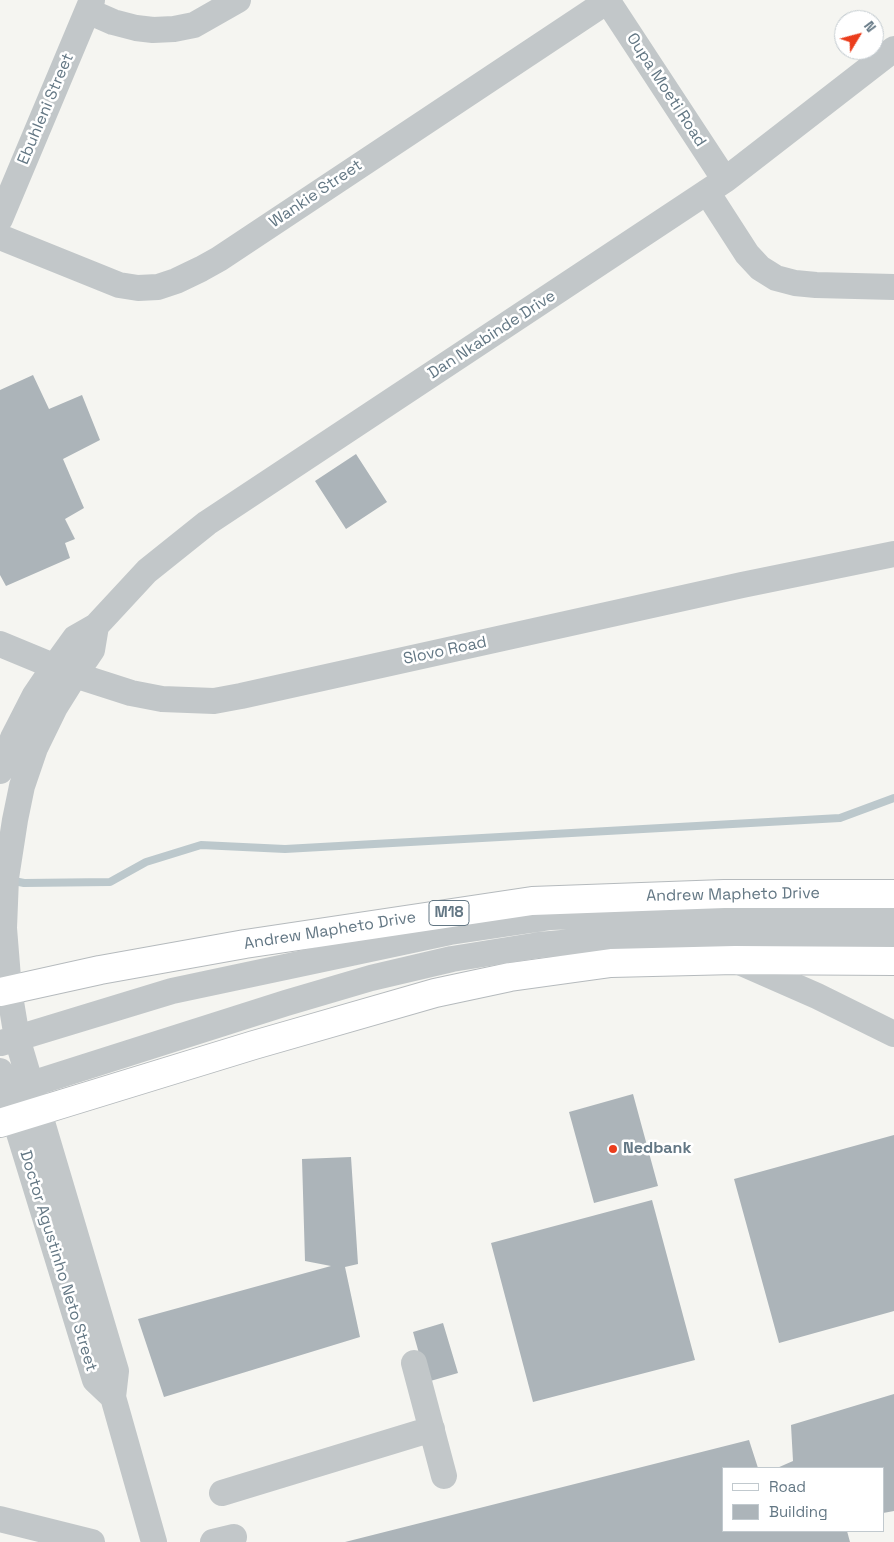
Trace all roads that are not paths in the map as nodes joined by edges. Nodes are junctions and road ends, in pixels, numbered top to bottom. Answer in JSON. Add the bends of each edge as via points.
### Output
{"nodes":[{"id":1,"x":238,"y":0,"type":"edge"},
{"id":2,"x":608,"y":0,"type":"edge"},
{"id":3,"x":90,"y":5,"type":"edge"},
{"id":4,"x":894,"y":49,"type":"edge"},
{"id":5,"x":716,"y":186,"type":"junction"},
{"id":6,"x":0,"y":219,"type":"edge"},
{"id":7,"x":0,"y":237,"type":"edge"},
{"id":8,"x":894,"y":287,"type":"edge"},
{"id":9,"x":894,"y":554,"type":"edge"},
{"id":10,"x":0,"y":644,"type":"edge"},
{"id":11,"x":64,"y":671,"type":"junction"},
{"id":12,"x":0,"y":772,"type":"edge"},
{"id":13,"x":894,"y":894,"type":"edge"},
{"id":14,"x":894,"y":914,"type":"edge"},
{"id":15,"x":894,"y":936,"type":"edge"},
{"id":16,"x":735,"y":960,"type":"junction"},
{"id":17,"x":894,"y":961,"type":"edge"},
{"id":18,"x":4,"y":991,"type":"edge"},
{"id":19,"x":894,"y":1034,"type":"edge"},
{"id":20,"x":8,"y":1041,"type":"edge"},
{"id":21,"x":31,"y":1084,"type":"junction"},
{"id":22,"x":2,"y":1086,"type":"edge"},
{"id":23,"x":18,"y":1117,"type":"edge"},
{"id":24,"x":414,"y":1363,"type":"dead end"},
{"id":25,"x":432,"y":1429,"type":"junction"},
{"id":26,"x":444,"y":1476,"type":"dead end"},
{"id":27,"x":222,"y":1493,"type":"dead end"},
{"id":28,"x":0,"y":1519,"type":"edge"},
{"id":29,"x":92,"y":1542,"type":"edge"},
{"id":30,"x":154,"y":1542,"type":"edge"}],
"edges":[{"from":1,"to":3,"type":"street","via":[[194,25],[153,30],[113,22]]},
{"from":2,"to":5,"type":"street","name":"Oupa Moeti Road"},
{"from":2,"to":7,"type":"street","name":"Wankie Street","via":[[219,259],[176,281],[158,287],[119,285]]},
{"from":3,"to":6,"type":"street","name":"Ebuhleni Street"},
{"from":4,"to":5,"type":"street","name":"Dan Nkabinde Drive"},
{"from":5,"to":8,"type":"street","name":"Oupa Moeti Road","via":[[747,254],[776,278],[816,285]]},
{"from":5,"to":11,"type":"street","name":"Dan Nkabinde Drive","via":[[207,523],[147,571],[96,626],[92,650]]},
{"from":9,"to":11,"type":"street","name":"Slovo Road","via":[[214,701],[131,694]]},
{"from":10,"to":11,"type":"street","name":"Slovo Road"},
{"from":11,"to":12,"type":"street","name":"Dan Nkabinde Drive","via":[[35,695]]},
{"from":11,"to":18,"type":"street","name":"Dan Nkabinde Drive","via":[[55,707],[35,748],[22,786],[15,820],[6,878]]},
{"from":13,"to":18,"type":"main road","name":"Andrew Mapheto Drive","number":"M18","via":[[724,894],[532,901],[245,944]]},
{"from":14,"to":20,"type":"street","via":[[691,912],[551,917],[450,932],[172,991]]},
{"from":15,"to":21,"type":"street","via":[[618,938],[539,945],[452,959],[370,978]]},
{"from":16,"to":17,"type":"main road"},
{"from":16,"to":19,"type":"street"},
{"from":16,"to":23,"type":"main road","via":[[612,963],[510,977],[435,993]]},
{"from":18,"to":20,"type":"street","name":"Dan Nkabinde Drive"},
{"from":20,"to":21,"type":"street","name":"Dan Nkabinde Drive"},
{"from":21,"to":22,"type":"street"},
{"from":21,"to":23,"type":"street","name":"Dan Nkabinde Drive"},
{"from":22,"to":23,"type":"street"},
{"from":23,"to":30,"type":"street","name":"Doctor Agustinho Neto Street","via":[[116,1370],[113,1397]]},
{"from":24,"to":25,"type":"street"},
{"from":25,"to":26,"type":"street"},
{"from":25,"to":27,"type":"street"},
{"from":28,"to":29,"type":"street"}]}
